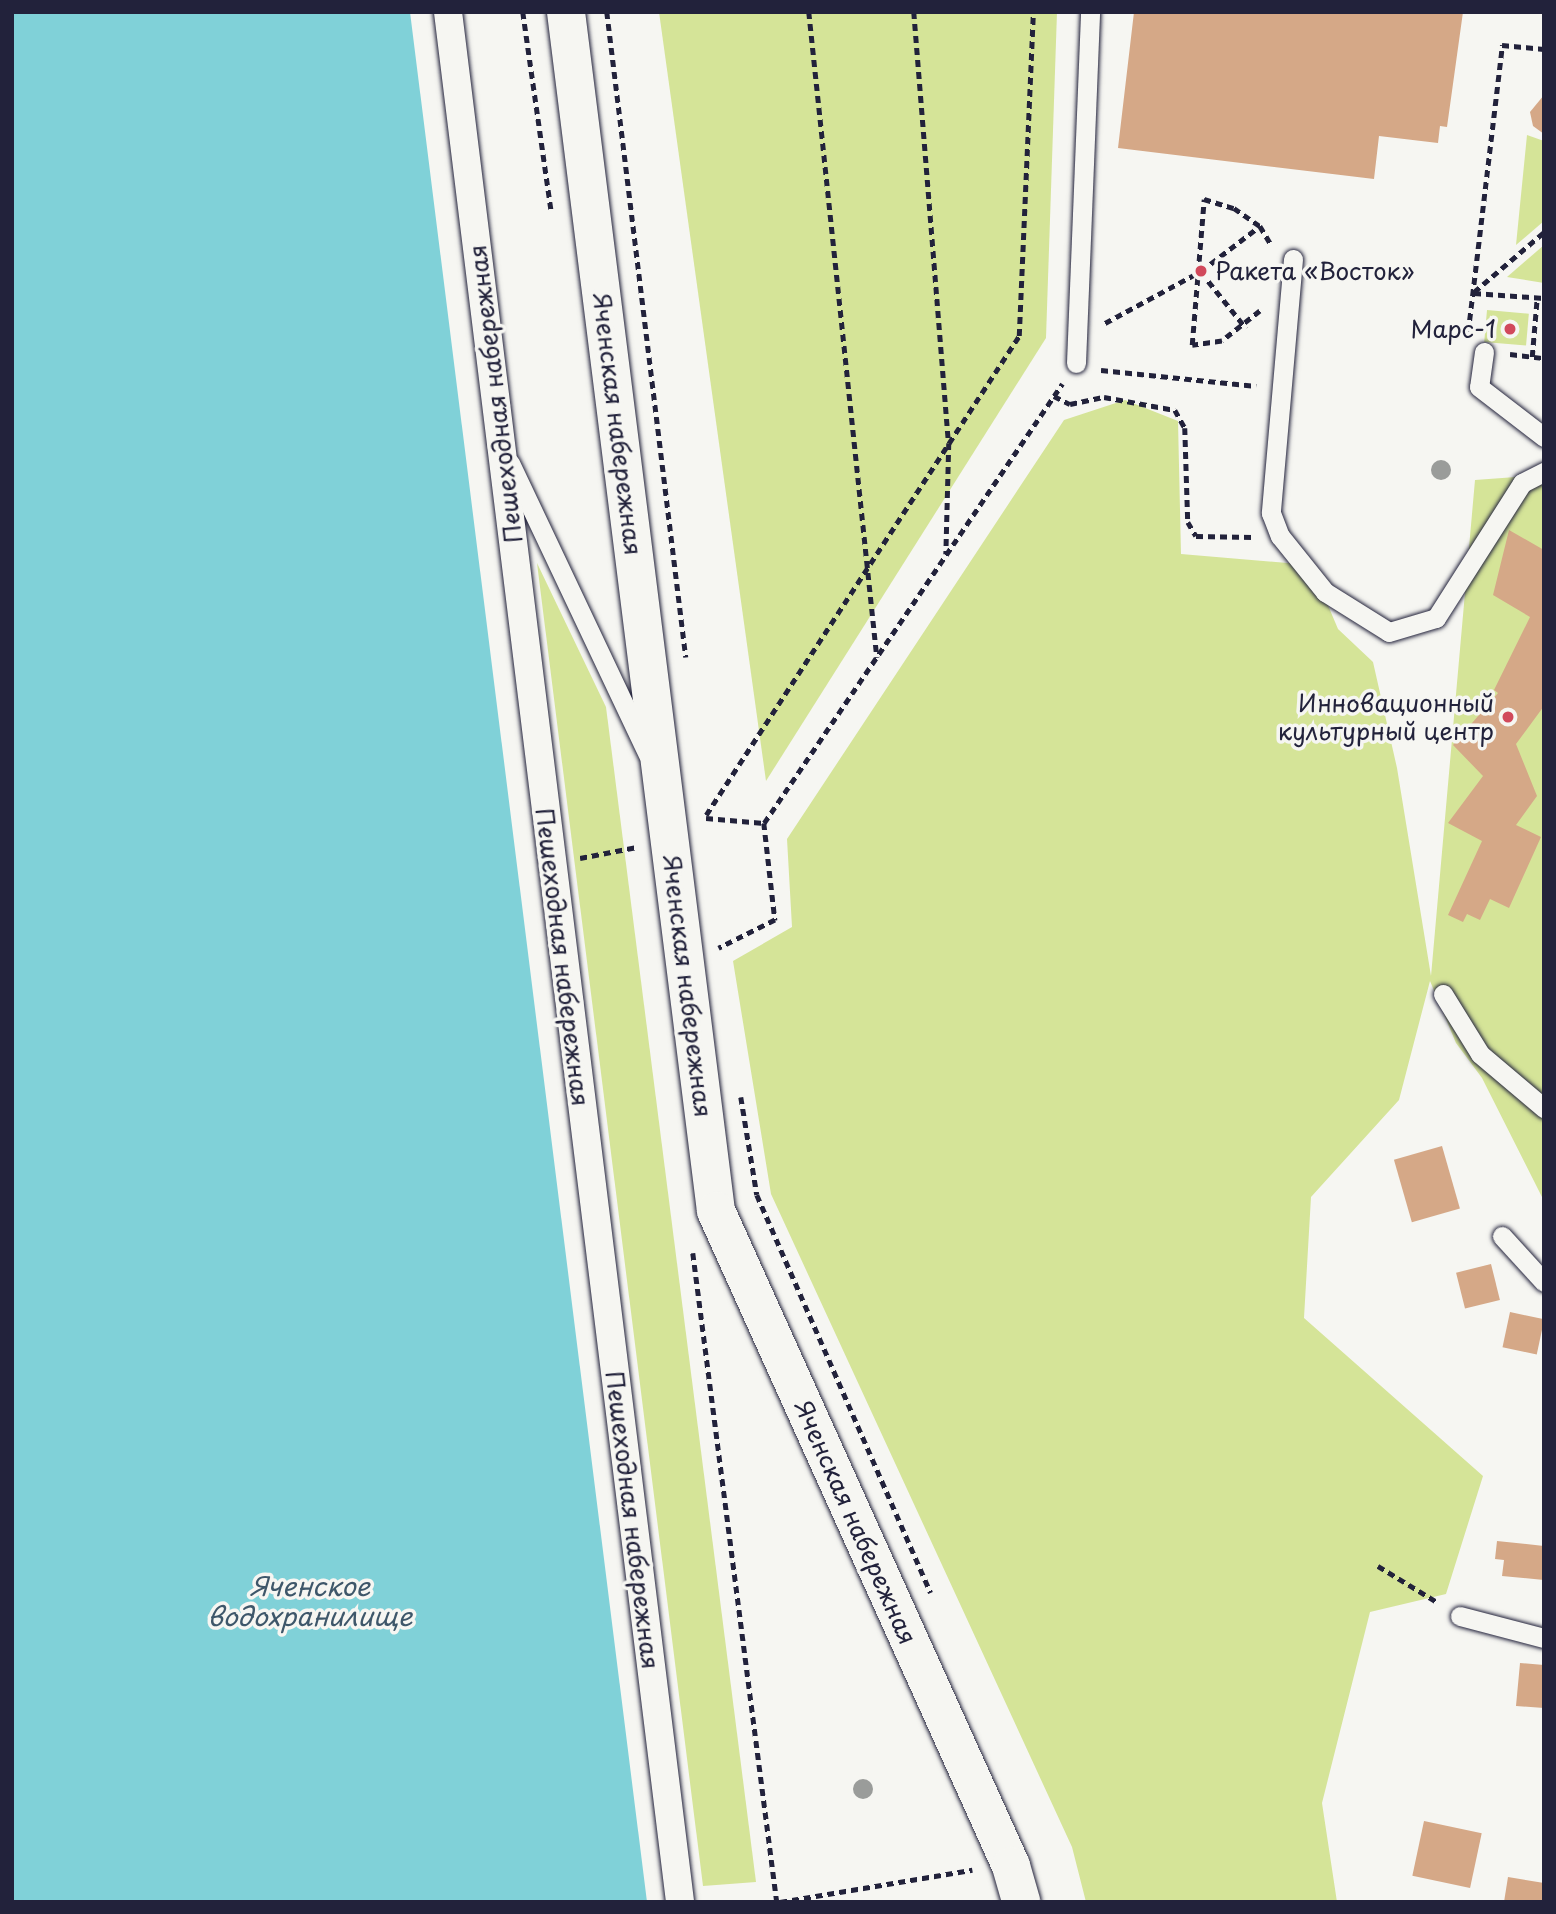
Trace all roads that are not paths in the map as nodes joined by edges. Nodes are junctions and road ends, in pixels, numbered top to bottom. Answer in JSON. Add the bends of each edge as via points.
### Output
{"nodes":[{"id":1,"x":448,"y":12,"type":"edge"},
{"id":2,"x":566,"y":12,"type":"edge"},
{"id":3,"x":1090,"y":12,"type":"edge"},
{"id":4,"x":1293,"y":260,"type":"road end"},
{"id":5,"x":1484,"y":352,"type":"road end"},
{"id":6,"x":1076,"y":363,"type":"road end"},
{"id":7,"x":1544,"y":437,"type":"edge"},
{"id":8,"x":500,"y":443,"type":"junction"},
{"id":9,"x":1544,"y":472,"type":"edge"},
{"id":10,"x":663,"y":785,"type":"junction"},
{"id":11,"x":1443,"y":994,"type":"dead end"},
{"id":12,"x":1544,"y":1108,"type":"edge"},
{"id":13,"x":1502,"y":1236,"type":"dead end"},
{"id":14,"x":1544,"y":1282,"type":"edge"},
{"id":15,"x":1460,"y":1616,"type":"road end"},
{"id":16,"x":1544,"y":1638,"type":"edge"},
{"id":17,"x":680,"y":1902,"type":"edge"},
{"id":18,"x":1021,"y":1902,"type":"edge"}],
"edges":[{"from":1,"to":8,"type":"street","name":"Пешеходная набережная"},
{"from":2,"to":10,"type":"street","name":"Яченская набережная"},
{"from":3,"to":6,"type":"lane"},
{"from":4,"to":9,"type":"lane","via":[[1270,513],[1280,536],[1325,592],[1389,632],[1436,618],[1522,483]]},
{"from":5,"to":7,"type":"lane","via":[[1479,387]]},
{"from":8,"to":10,"type":"lane"},
{"from":8,"to":17,"type":"street","name":"Пешеходная набережная"},
{"from":10,"to":18,"type":"street","name":"Яченская набережная","via":[[716,1211],[1011,1866]]},
{"from":11,"to":12,"type":"lane","via":[[1480,1054]]},
{"from":13,"to":14,"type":"lane"},
{"from":15,"to":16,"type":"lane"}]}
